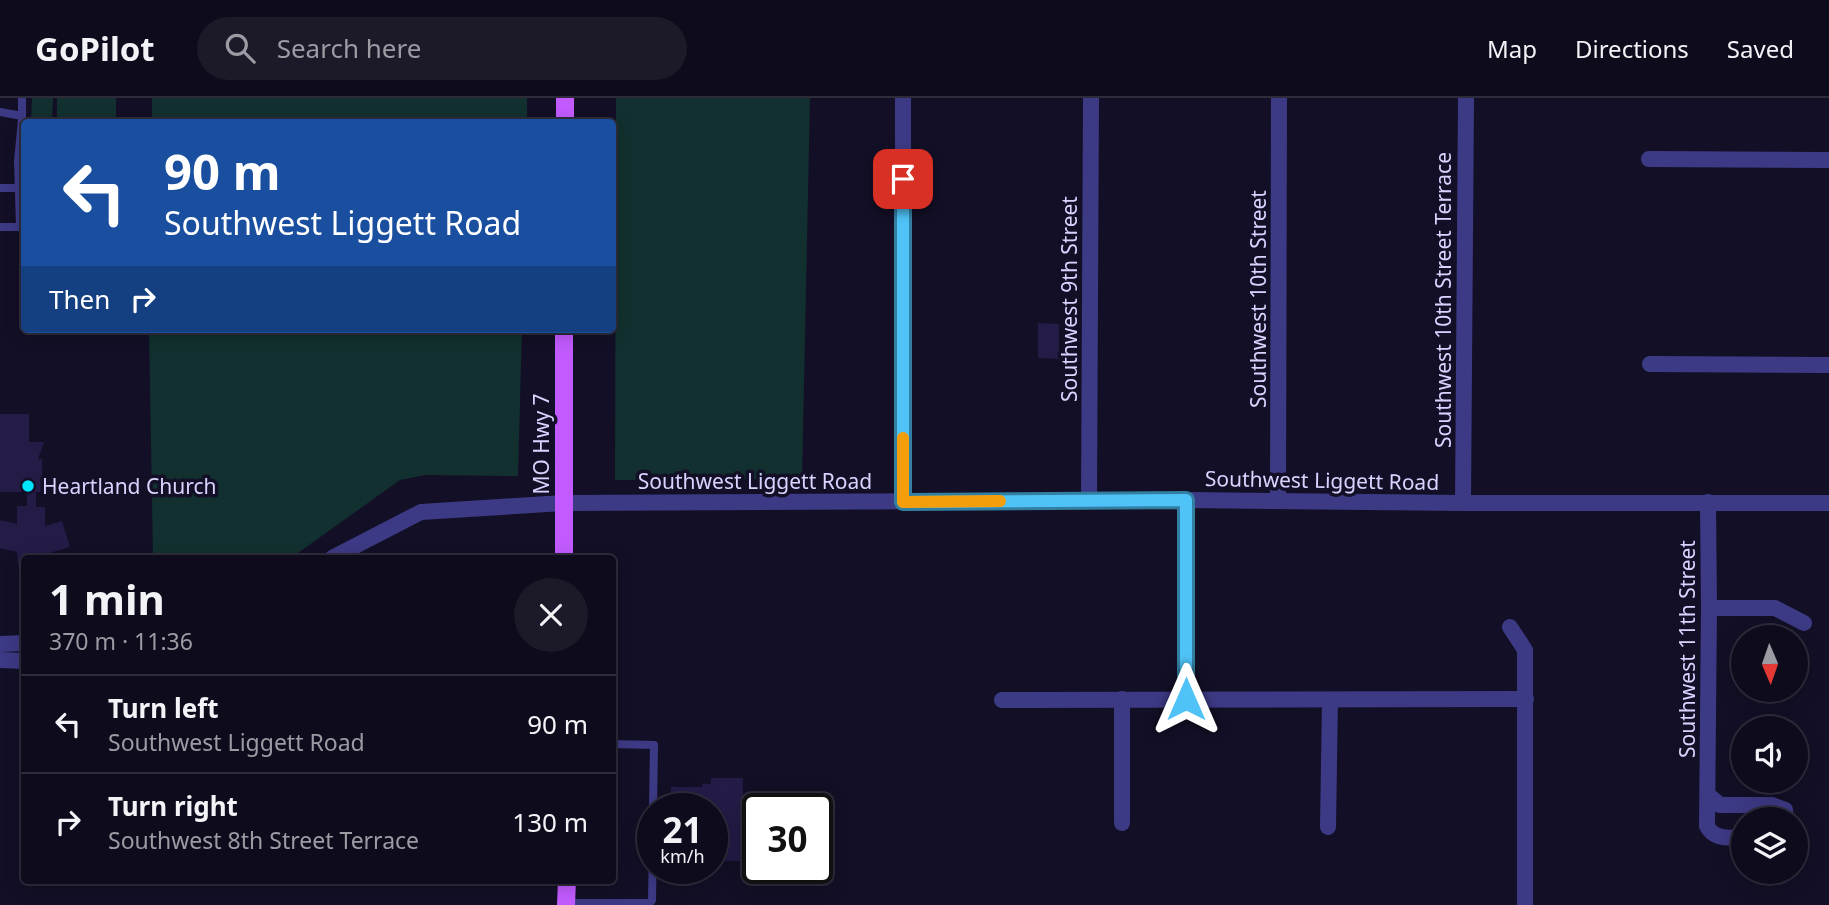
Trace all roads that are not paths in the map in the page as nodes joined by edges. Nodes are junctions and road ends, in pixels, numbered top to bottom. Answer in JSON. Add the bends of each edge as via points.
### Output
{"nodes":[{"id":1,"x":22,"y":98,"type":"edge"},
{"id":2,"x":565,"y":98,"type":"edge"},
{"id":3,"x":903,"y":98,"type":"edge"},
{"id":4,"x":1091,"y":98,"type":"edge"},
{"id":5,"x":1279,"y":98,"type":"edge"},
{"id":6,"x":1466,"y":98,"type":"edge"},
{"id":7,"x":0,"y":112,"type":"edge"},
{"id":8,"x":22,"y":116,"type":"junction"},
{"id":9,"x":22,"y":119,"type":"edge"},
{"id":10,"x":565,"y":119,"type":"edge"},
{"id":11,"x":21,"y":125,"type":"edge"},
{"id":12,"x":1649,"y":159,"type":"dead end"},
{"id":13,"x":1829,"y":160,"type":"edge"},
{"id":14,"x":0,"y":188,"type":"edge"},
{"id":15,"x":19,"y":188,"type":"junction"},
{"id":16,"x":0,"y":227,"type":"edge"},
{"id":17,"x":564,"y":333,"type":"edge"},
{"id":18,"x":1650,"y":364,"type":"dead end"},
{"id":19,"x":1829,"y":365,"type":"edge"},
{"id":20,"x":1089,"y":500,"type":"junction"},
{"id":21,"x":1186,"y":500,"type":"junction"},
{"id":22,"x":1278,"y":500,"type":"junction"},
{"id":23,"x":903,"y":502,"type":"junction"},
{"id":24,"x":1708,"y":502,"type":"junction"},
{"id":25,"x":563,"y":503,"type":"junction"},
{"id":26,"x":1462,"y":503,"type":"junction"},
{"id":27,"x":1829,"y":503,"type":"edge"},
{"id":28,"x":338,"y":555,"type":"edge"},
{"id":29,"x":564,"y":555,"type":"edge"},
{"id":30,"x":1709,"y":608,"type":"junction"},
{"id":31,"x":1804,"y":623,"type":"dead end"},
{"id":32,"x":1510,"y":628,"type":"dead end"},
{"id":33,"x":21,"y":643,"type":"edge"},
{"id":34,"x":0,"y":644,"type":"edge"},
{"id":35,"x":0,"y":660,"type":"edge"},
{"id":36,"x":21,"y":661,"type":"edge"},
{"id":37,"x":1122,"y":699,"type":"junction"},
{"id":38,"x":1186,"y":699,"type":"junction"},
{"id":39,"x":1526,"y":699,"type":"junction"},
{"id":40,"x":1002,"y":700,"type":"dead end"},
{"id":41,"x":1330,"y":700,"type":"junction"},
{"id":42,"x":616,"y":744,"type":"edge"},
{"id":43,"x":653,"y":793,"type":"edge"},
{"id":44,"x":1708,"y":796,"type":"junction"},
{"id":45,"x":1777,"y":807,"type":"edge"},
{"id":46,"x":1122,"y":823,"type":"dead end"},
{"id":47,"x":1328,"y":827,"type":"dead end"},
{"id":48,"x":1731,"y":837,"type":"edge"},
{"id":49,"x":567,"y":884,"type":"edge"},
{"id":50,"x":652,"y":884,"type":"edge"},
{"id":51,"x":566,"y":904,"type":"edge"},
{"id":52,"x":1525,"y":905,"type":"edge"}],
"edges":[{"from":1,"to":8,"type":"lane"},
{"from":2,"to":10,"type":"main road"},
{"from":3,"to":23,"type":"street"},
{"from":4,"to":20,"type":"street","name":"Southwest 9th Street"},
{"from":5,"to":22,"type":"street","name":"Southwest 10th Street"},
{"from":6,"to":26,"type":"street","name":"Southwest 10th Street Terrace"},
{"from":7,"to":8,"type":"lane"},
{"from":8,"to":9,"type":"lane"},
{"from":11,"to":15,"type":"lane"},
{"from":12,"to":13,"type":"street"},
{"from":14,"to":15,"type":"lane"},
{"from":15,"to":16,"type":"lane","via":[[20,227]]},
{"from":17,"to":25,"type":"main road","name":"MO Hwy 7"},
{"from":18,"to":19,"type":"street"},
{"from":20,"to":21,"type":"street","name":"Southwest Liggett Road"},
{"from":20,"to":23,"type":"street","name":"Southwest Liggett Road"},
{"from":21,"to":22,"type":"street","name":"Southwest Liggett Road"},
{"from":21,"to":38,"type":"street"},
{"from":22,"to":26,"type":"street","name":"Southwest Liggett Road"},
{"from":23,"to":25,"type":"street","name":"Southwest Liggett Road"},
{"from":24,"to":26,"type":"street","name":"Southwest Liggett Road"},
{"from":24,"to":27,"type":"street","name":"Southwest Liggett Road"},
{"from":24,"to":30,"type":"street","name":"Southwest 11th Street"},
{"from":25,"to":28,"type":"street","name":"Southwest Liggett Road","via":[[421,512]]},
{"from":25,"to":29,"type":"main road","name":"MO Hwy 7"},
{"from":30,"to":31,"type":"street","via":[[1775,608]]},
{"from":30,"to":44,"type":"street","name":"Southwest 11th Street"},
{"from":32,"to":39,"type":"street","via":[[1525,650]]},
{"from":33,"to":34,"type":"street"},
{"from":35,"to":36,"type":"street"},
{"from":37,"to":38,"type":"street"},
{"from":37,"to":40,"type":"street"},
{"from":37,"to":46,"type":"street"},
{"from":38,"to":41,"type":"street"},
{"from":39,"to":41,"type":"street"},
{"from":39,"to":52,"type":"street"},
{"from":41,"to":47,"type":"street"},
{"from":42,"to":43,"type":"lane","via":[[654,746]]},
{"from":44,"to":45,"type":"street","via":[[1720,805]]},
{"from":44,"to":48,"type":"street","name":"Southwest 11th Street","via":[[1707,826],[1711,833]]},
{"from":49,"to":51,"type":"main road"},
{"from":50,"to":51,"type":"lane","via":[[650,903]]}]}
